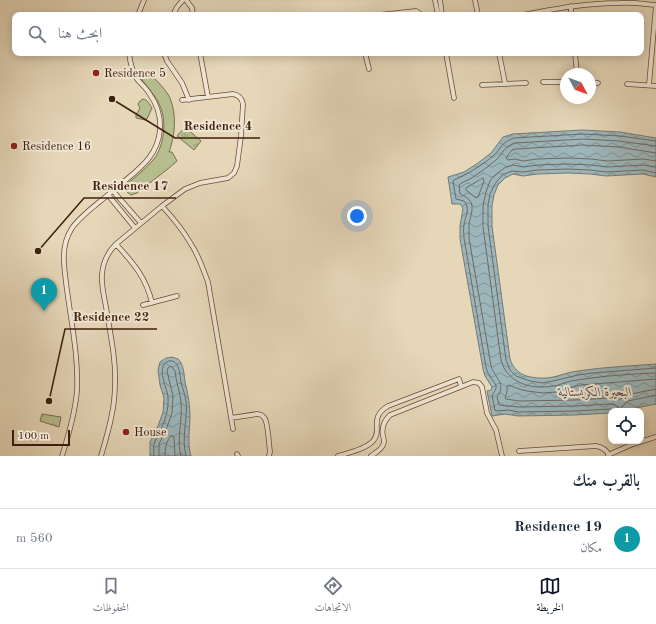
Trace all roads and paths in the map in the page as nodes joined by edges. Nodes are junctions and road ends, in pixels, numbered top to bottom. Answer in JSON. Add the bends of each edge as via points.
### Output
{"nodes":[{"id":1,"x":144,"y":0,"type":"edge"},
{"id":2,"x":435,"y":0,"type":"edge"},
{"id":3,"x":440,"y":0,"type":"edge"},
{"id":4,"x":475,"y":0,"type":"edge"},
{"id":5,"x":182,"y":1,"type":"edge"},
{"id":6,"x":187,"y":2,"type":"edge"},
{"id":7,"x":593,"y":2,"type":"edge"},
{"id":8,"x":656,"y":5,"type":"edge"},
{"id":9,"x":571,"y":6,"type":"junction"},
{"id":10,"x":139,"y":12,"type":"edge"},
{"id":11,"x":175,"y":12,"type":"edge"},
{"id":12,"x":193,"y":12,"type":"edge"},
{"id":13,"x":407,"y":12,"type":"edge"},
{"id":14,"x":419,"y":12,"type":"edge"},
{"id":15,"x":437,"y":12,"type":"edge"},
{"id":16,"x":442,"y":12,"type":"edge"},
{"id":17,"x":477,"y":12,"type":"edge"},
{"id":18,"x":539,"y":12,"type":"edge"},
{"id":19,"x":571,"y":12,"type":"edge"},
{"id":20,"x":129,"y":56,"type":"edge"},
{"id":21,"x":165,"y":56,"type":"edge"},
{"id":22,"x":201,"y":56,"type":"edge"},
{"id":23,"x":366,"y":56,"type":"edge"},
{"id":24,"x":447,"y":56,"type":"edge"},
{"id":25,"x":500,"y":56,"type":"edge"},
{"id":26,"x":574,"y":56,"type":"edge"},
{"id":27,"x":576,"y":68,"type":"edge"},
{"id":28,"x":369,"y":70,"type":"dead end"},
{"id":29,"x":543,"y":82,"type":"dead end"},
{"id":30,"x":560,"y":82,"type":"edge"},
{"id":31,"x":505,"y":83,"type":"junction"},
{"id":32,"x":526,"y":83,"type":"dead end"},
{"id":33,"x":627,"y":84,"type":"dead end"},
{"id":34,"x":482,"y":85,"type":"dead end"},
{"id":35,"x":649,"y":85,"type":"junction"},
{"id":36,"x":656,"y":86,"type":"edge"},
{"id":37,"x":208,"y":97,"type":"junction"},
{"id":38,"x":454,"y":98,"type":"dead end"},
{"id":39,"x":182,"y":100,"type":"dead end"},
{"id":40,"x":189,"y":100,"type":"junction"},
{"id":41,"x":112,"y":191,"type":"junction"},
{"id":42,"x":108,"y":195,"type":"junction"},
{"id":43,"x":162,"y":206,"type":"junction"},
{"id":44,"x":127,"y":208,"type":"junction"},
{"id":45,"x":122,"y":213,"type":"junction"},
{"id":46,"x":141,"y":224,"type":"junction"},
{"id":47,"x":135,"y":228,"type":"junction"},
{"id":48,"x":116,"y":244,"type":"junction"},
{"id":49,"x":177,"y":296,"type":"dead end"},
{"id":50,"x":152,"y":303,"type":"junction"},
{"id":51,"x":143,"y":306,"type":"dead end"},
{"id":52,"x":461,"y":386,"type":"junction"},
{"id":53,"x":231,"y":418,"type":"junction"},
{"id":54,"x":233,"y":429,"type":"dead end"},
{"id":55,"x":656,"y":438,"type":"edge"},
{"id":56,"x":519,"y":451,"type":"dead end"},
{"id":57,"x":608,"y":455,"type":"edge"},
{"id":58,"x":62,"y":456,"type":"edge"},
{"id":59,"x":101,"y":456,"type":"edge"},
{"id":60,"x":269,"y":456,"type":"edge"},
{"id":61,"x":338,"y":456,"type":"edge"},
{"id":62,"x":371,"y":456,"type":"edge"},
{"id":63,"x":502,"y":456,"type":"edge"}],
"edges":[{"from":1,"to":10,"type":"street"},
{"from":2,"to":15,"type":"street"},
{"from":3,"to":16,"type":"street"},
{"from":4,"to":17,"type":"street"},
{"from":5,"to":6,"type":"street"},
{"from":5,"to":11,"type":"street"},
{"from":6,"to":12,"type":"street"},
{"from":7,"to":8,"type":"street"},
{"from":7,"to":9,"type":"street"},
{"from":8,"to":35,"type":"street"},
{"from":9,"to":18,"type":"street"},
{"from":9,"to":19,"type":"street"},
{"from":13,"to":14,"type":"street"},
{"from":20,"to":41,"type":"street","via":[[134,74],[158,108],[160,132],[158,143],[149,159]]},
{"from":21,"to":40,"type":"street"},
{"from":22,"to":37,"type":"street"},
{"from":23,"to":28,"type":"street"},
{"from":24,"to":38,"type":"street"},
{"from":25,"to":31,"type":"street"},
{"from":26,"to":27,"type":"street"},
{"from":29,"to":30,"type":"street"},
{"from":31,"to":32,"type":"street"},
{"from":31,"to":34,"type":"street"},
{"from":33,"to":35,"type":"street"},
{"from":35,"to":36,"type":"street"},
{"from":37,"to":40,"type":"street"},
{"from":37,"to":43,"type":"street","via":[[233,94],[239,96],[242,101],[236,169],[228,178],[200,183],[185,189]]},
{"from":39,"to":40,"type":"street"},
{"from":41,"to":42,"type":"street"},
{"from":41,"to":44,"type":"street"},
{"from":42,"to":45,"type":"street"},
{"from":42,"to":58,"type":"street","via":[[78,220],[64,246],[64,268],[77,383],[73,417]]},
{"from":43,"to":46,"type":"street"},
{"from":43,"to":53,"type":"street","via":[[192,245],[208,282]]},
{"from":44,"to":45,"type":"street"},
{"from":44,"to":46,"type":"street"},
{"from":45,"to":47,"type":"street"},
{"from":46,"to":47,"type":"street"},
{"from":47,"to":48,"type":"street"},
{"from":48,"to":50,"type":"street","via":[[139,271]]},
{"from":48,"to":59,"type":"street","via":[[108,255],[102,273],[114,355],[115,384],[111,422]]},
{"from":49,"to":50,"type":"street"},
{"from":50,"to":51,"type":"street"},
{"from":52,"to":61,"type":"street","via":[[459,379],[388,406],[378,417],[376,434],[372,442]]},
{"from":52,"to":62,"type":"street","via":[[390,415],[382,426],[384,445]]},
{"from":52,"to":63,"type":"street","via":[[473,382],[479,383],[482,387],[488,416],[496,430]]},
{"from":53,"to":54,"type":"street"},
{"from":53,"to":60,"type":"street","via":[[257,414],[264,417]]},
{"from":55,"to":57,"type":"street","via":[[633,444]]},
{"from":56,"to":57,"type":"street","via":[[596,446],[604,448]]}]}
